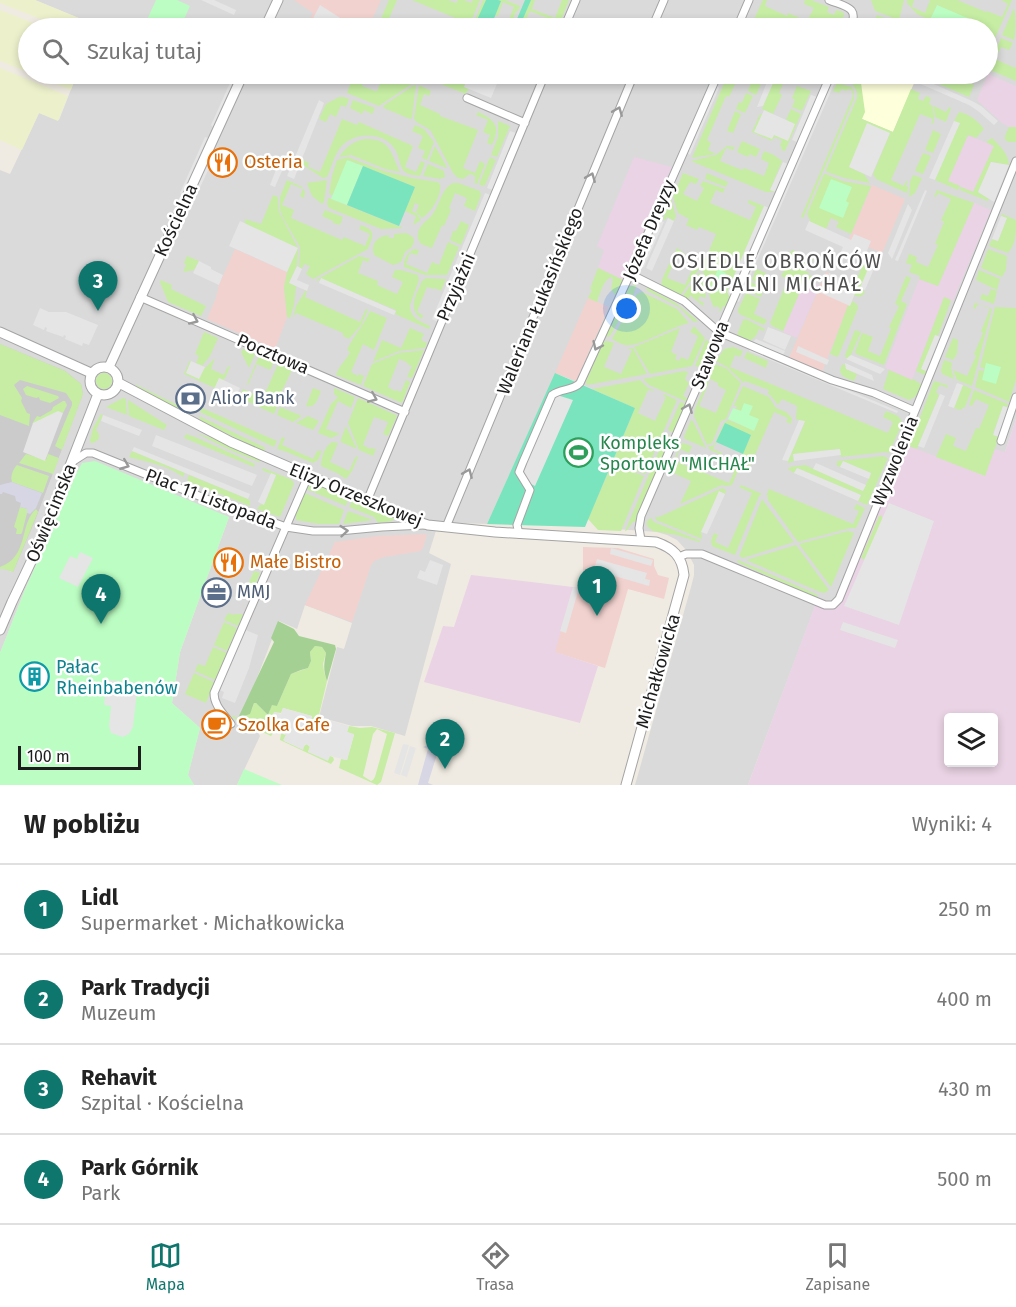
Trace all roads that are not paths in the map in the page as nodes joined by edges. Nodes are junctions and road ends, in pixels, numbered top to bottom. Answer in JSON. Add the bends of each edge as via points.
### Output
{"nodes":[{"id":1,"x":278,"y":0,"type":"edge"},
{"id":2,"x":576,"y":0,"type":"edge"},
{"id":3,"x":664,"y":0,"type":"edge"},
{"id":4,"x":749,"y":0,"type":"edge"},
{"id":5,"x":829,"y":0,"type":"edge"},
{"id":6,"x":270,"y":18,"type":"edge"},
{"id":7,"x":568,"y":18,"type":"edge"},
{"id":8,"x":656,"y":18,"type":"edge"},
{"id":9,"x":741,"y":18,"type":"edge"},
{"id":10,"x":854,"y":18,"type":"edge"},
{"id":11,"x":238,"y":84,"type":"edge"},
{"id":12,"x":541,"y":84,"type":"edge"},
{"id":13,"x":630,"y":84,"type":"edge"},
{"id":14,"x":713,"y":84,"type":"edge"},
{"id":15,"x":827,"y":84,"type":"edge"},
{"id":16,"x":467,"y":98,"type":"dead end"},
{"id":17,"x":525,"y":123,"type":"junction"},
{"id":18,"x":1016,"y":161,"type":"edge"},
{"id":19,"x":630,"y":274,"type":"junction"},
{"id":20,"x":140,"y":297,"type":"junction"},
{"id":21,"x":0,"y":332,"type":"edge"},
{"id":22,"x":719,"y":332,"type":"junction"},
{"id":23,"x":109,"y":367,"type":"junction"},
{"id":24,"x":91,"y":373,"type":"junction"},
{"id":25,"x":119,"y":383,"type":"junction"},
{"id":26,"x":98,"y":394,"type":"junction"},
{"id":27,"x":1016,"y":397,"type":"edge"},
{"id":28,"x":915,"y":411,"type":"junction"},
{"id":29,"x":405,"y":412,"type":"junction"},
{"id":30,"x":1001,"y":441,"type":"dead end"},
{"id":31,"x":72,"y":462,"type":"junction"},
{"id":32,"x":308,"y":476,"type":"junction"},
{"id":33,"x":367,"y":501,"type":"junction"},
{"id":34,"x":428,"y":525,"type":"junction"},
{"id":35,"x":286,"y":527,"type":"junction"},
{"id":36,"x":446,"y":527,"type":"junction"},
{"id":37,"x":519,"y":534,"type":"junction"},
{"id":38,"x":641,"y":540,"type":"junction"},
{"id":39,"x":679,"y":557,"type":"junction"},
{"id":40,"x":0,"y":630,"type":"edge"},
{"id":41,"x":231,"y":724,"type":"dead end"},
{"id":42,"x":626,"y":785,"type":"edge"}],
"edges":[{"from":1,"to":6,"type":"street"},
{"from":2,"to":7,"type":"street"},
{"from":3,"to":8,"type":"street"},
{"from":4,"to":9,"type":"street"},
{"from":5,"to":10,"type":"street","via":[[851,10]]},
{"from":11,"to":20,"type":"street","name":"Kościelna"},
{"from":12,"to":17,"type":"street","name":"Przyjaźni"},
{"from":36,"to":13,"type":"street","name":"Waleriana Łukasińskiego","one_way":true},
{"from":14,"to":19,"type":"street","name":"Józefa Dreyzy"},
{"from":15,"to":22,"type":"street","name":"Stawowa"},
{"from":16,"to":17,"type":"street"},
{"from":17,"to":29,"type":"street","name":"Przyjaźni"},
{"from":18,"to":28,"type":"street","name":"Wyzwolenia"},
{"from":19,"to":22,"type":"street","via":[[684,301]]},
{"from":19,"to":37,"type":"street","name":"Józefa Dreyzy","one_way":true,"via":[[579,385],[551,397],[519,472],[530,490],[517,525]]},
{"from":20,"to":23,"type":"street","name":"Kościelna"},
{"from":20,"to":29,"type":"street","name":"Pocztowa","one_way":true},
{"from":21,"to":24,"type":"street"},
{"from":22,"to":28,"type":"street"},
{"from":38,"to":22,"type":"street","name":"Stawowa","one_way":true,"via":[[641,516]]},
{"from":23,"to":24,"type":"street","via":[[101,366]]},
{"from":23,"to":25,"type":"street","via":[[117,374]]},
{"from":24,"to":26,"type":"street","via":[[90,385]]},
{"from":25,"to":26,"type":"street","via":[[109,394]]},
{"from":25,"to":32,"type":"street","name":"Elizy Orzeszkowej","via":[[231,442]]},
{"from":26,"to":31,"type":"street","name":"Oświęcimska"},
{"from":27,"to":30,"type":"street"},
{"from":28,"to":39,"type":"street","name":"Wyzwolenia","via":[[842,595],[833,605],[819,603],[702,554]]},
{"from":29,"to":33,"type":"street","name":"Przyjaźni"},
{"from":31,"to":35,"type":"street","name":"Plac 11 Listopada","one_way":true,"via":[[93,453],[241,513]]},
{"from":31,"to":40,"type":"street","name":"Oświęcimska"},
{"from":32,"to":33,"type":"street","name":"Elizy Orzeszkowej"},
{"from":32,"to":35,"type":"street"},
{"from":33,"to":34,"type":"street","name":"Elizy Orzeszkowej"},
{"from":35,"to":34,"type":"street","name":"Plac 11 Listopada","one_way":true,"via":[[327,532]]},
{"from":34,"to":36,"type":"street","name":"Elizy Orzeszkowej"},
{"from":35,"to":41,"type":"street","via":[[214,693],[216,705]]},
{"from":36,"to":37,"type":"street","name":"Elizy Orzeszkowej"},
{"from":37,"to":38,"type":"street","name":"Elizy Orzeszkowej"},
{"from":38,"to":39,"type":"street","name":"Elizy Orzeszkowej","via":[[665,545]]},
{"from":39,"to":42,"type":"street","name":"Michałkowicka","via":[[683,565],[682,585]]}]}
